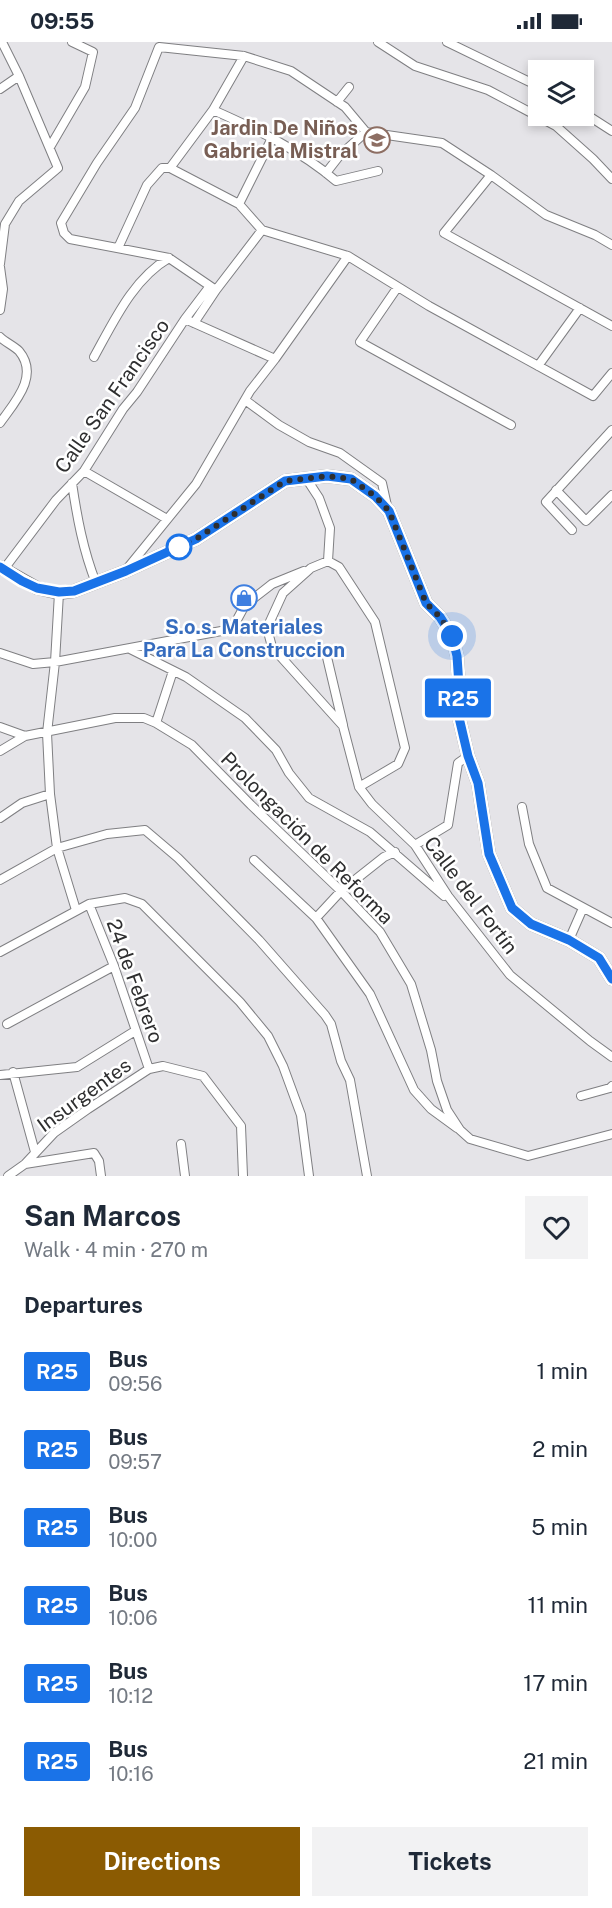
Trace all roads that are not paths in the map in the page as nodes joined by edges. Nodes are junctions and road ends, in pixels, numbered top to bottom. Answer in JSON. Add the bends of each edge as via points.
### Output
{"nodes":[{"id":1,"x":2,"y":42,"type":"edge"},
{"id":2,"x":72,"y":42,"type":"edge"},
{"id":3,"x":378,"y":42,"type":"edge"},
{"id":4,"x":447,"y":42,"type":"edge"},
{"id":5,"x":179,"y":46,"type":"edge"},
{"id":6,"x":244,"y":56,"type":"junction"},
{"id":7,"x":19,"y":76,"type":"junction"},
{"id":8,"x":528,"y":81,"type":"edge"},
{"id":9,"x":349,"y":87,"type":"dead end"},
{"id":10,"x":0,"y":90,"type":"edge"},
{"id":11,"x":337,"y":102,"type":"junction"},
{"id":12,"x":213,"y":110,"type":"junction"},
{"id":13,"x":594,"y":119,"type":"edge"},
{"id":14,"x":612,"y":131,"type":"edge"},
{"id":15,"x":366,"y":132,"type":"junction"},
{"id":16,"x":272,"y":138,"type":"junction"},
{"id":17,"x":50,"y":147,"type":"junction"},
{"id":18,"x":170,"y":168,"type":"junction"},
{"id":19,"x":378,"y":171,"type":"dead end"},
{"id":20,"x":326,"y":173,"type":"junction"},
{"id":21,"x":491,"y":175,"type":"junction"},
{"id":22,"x":612,"y":179,"type":"edge"},
{"id":23,"x":239,"y":204,"type":"junction"},
{"id":24,"x":262,"y":230,"type":"junction"},
{"id":25,"x":612,"y":245,"type":"edge"},
{"id":26,"x":118,"y":248,"type":"junction"},
{"id":27,"x":348,"y":256,"type":"junction"},
{"id":28,"x":169,"y":258,"type":"junction"},
{"id":29,"x":0,"y":265,"type":"edge"},
{"id":30,"x":213,"y":288,"type":"junction"},
{"id":31,"x":397,"y":288,"type":"junction"},
{"id":32,"x":580,"y":308,"type":"junction"},
{"id":33,"x":0,"y":310,"type":"edge"},
{"id":34,"x":185,"y":319,"type":"junction"},
{"id":35,"x":194,"y":323,"type":"junction"},
{"id":36,"x":612,"y":326,"type":"edge"},
{"id":37,"x":0,"y":336,"type":"edge"},
{"id":38,"x":94,"y":357,"type":"dead end"},
{"id":39,"x":275,"y":359,"type":"junction"},
{"id":40,"x":538,"y":366,"type":"junction"},
{"id":41,"x":612,"y":373,"type":"edge"},
{"id":42,"x":245,"y":400,"type":"junction"},
{"id":43,"x":0,"y":423,"type":"edge"},
{"id":44,"x":511,"y":425,"type":"dead end"},
{"id":45,"x":612,"y":430,"type":"edge"},
{"id":46,"x":84,"y":471,"type":"junction"},
{"id":47,"x":306,"y":478,"type":"junction"},
{"id":48,"x":72,"y":483,"type":"junction"},
{"id":49,"x":556,"y":490,"type":"junction"},
{"id":50,"x":612,"y":495,"type":"edge"},
{"id":51,"x":389,"y":511,"type":"junction"},
{"id":52,"x":167,"y":519,"type":"junction"},
{"id":53,"x":572,"y":530,"type":"dead end"},
{"id":54,"x":328,"y":561,"type":"junction"},
{"id":55,"x":2,"y":568,"type":"edge"},
{"id":56,"x":311,"y":568,"type":"junction"},
{"id":57,"x":126,"y":571,"type":"junction"},
{"id":58,"x":96,"y":583,"type":"junction"},
{"id":59,"x":59,"y":592,"type":"junction"},
{"id":60,"x":232,"y":628,"type":"junction"},
{"id":61,"x":267,"y":628,"type":"junction"},
{"id":62,"x":130,"y":649,"type":"junction"},
{"id":63,"x":0,"y":653,"type":"edge"},
{"id":64,"x":326,"y":654,"type":"dead end"},
{"id":65,"x":55,"y":662,"type":"junction"},
{"id":66,"x":173,"y":671,"type":"junction"},
{"id":67,"x":156,"y":723,"type":"junction"},
{"id":68,"x":343,"y":726,"type":"junction"},
{"id":69,"x":0,"y":727,"type":"edge"},
{"id":70,"x":47,"y":733,"type":"junction"},
{"id":71,"x":25,"y":736,"type":"junction"},
{"id":72,"x":0,"y":751,"type":"edge"},
{"id":73,"x":468,"y":756,"type":"junction"},
{"id":74,"x":360,"y":788,"type":"junction"},
{"id":75,"x":50,"y":794,"type":"junction"},
{"id":76,"x":522,"y":807,"type":"dead end"},
{"id":77,"x":0,"y":818,"type":"edge"},
{"id":78,"x":415,"y":845,"type":"junction"},
{"id":79,"x":57,"y":848,"type":"junction"},
{"id":80,"x":395,"y":852,"type":"junction"},
{"id":81,"x":254,"y":860,"type":"dead end"},
{"id":82,"x":0,"y":880,"type":"edge"},
{"id":83,"x":341,"y":891,"type":"junction"},
{"id":84,"x":89,"y":904,"type":"junction"},
{"id":85,"x":583,"y":908,"type":"junction"},
{"id":86,"x":76,"y":910,"type":"junction"},
{"id":87,"x":460,"y":910,"type":"junction"},
{"id":88,"x":316,"y":918,"type":"junction"},
{"id":89,"x":612,"y":923,"type":"edge"},
{"id":90,"x":569,"y":940,"type":"junction"},
{"id":91,"x":0,"y":952,"type":"edge"},
{"id":92,"x":114,"y":966,"type":"junction"},
{"id":93,"x":612,"y":979,"type":"edge"},
{"id":94,"x":7,"y":1024,"type":"dead end"},
{"id":95,"x":135,"y":1031,"type":"junction"},
{"id":96,"x":612,"y":1057,"type":"edge"},
{"id":97,"x":152,"y":1068,"type":"junction"},
{"id":98,"x":13,"y":1072,"type":"junction"},
{"id":99,"x":0,"y":1075,"type":"edge"},
{"id":100,"x":612,"y":1086,"type":"edge"},
{"id":101,"x":581,"y":1096,"type":"dead end"},
{"id":102,"x":460,"y":1130,"type":"junction"},
{"id":103,"x":612,"y":1134,"type":"edge"},
{"id":104,"x":182,"y":1144,"type":"dead end"},
{"id":105,"x":35,"y":1152,"type":"junction"},
{"id":106,"x":25,"y":1164,"type":"junction"},
{"id":107,"x":8,"y":1176,"type":"edge"},
{"id":108,"x":101,"y":1176,"type":"edge"},
{"id":109,"x":185,"y":1176,"type":"edge"},
{"id":110,"x":243,"y":1176,"type":"edge"},
{"id":111,"x":309,"y":1176,"type":"edge"},
{"id":112,"x":367,"y":1176,"type":"edge"}],
"edges":[{"from":1,"to":7,"type":"street"},
{"from":2,"to":17,"type":"street","via":[[93,52],[85,87]]},
{"from":3,"to":22,"type":"street","via":[[416,66],[488,90],[555,126]]},
{"from":4,"to":8,"type":"street"},
{"from":5,"to":6,"type":"street"},
{"from":5,"to":26,"type":"street","via":[[159,47],[135,108],[61,224],[70,239]]},
{"from":6,"to":11,"type":"street","via":[[291,71]]},
{"from":6,"to":12,"type":"street"},
{"from":7,"to":10,"type":"street"},
{"from":7,"to":17,"type":"street"},
{"from":9,"to":11,"type":"street"},
{"from":11,"to":15,"type":"street"},
{"from":12,"to":16,"type":"street"},
{"from":12,"to":18,"type":"street"},
{"from":13,"to":14,"type":"street"},
{"from":15,"to":20,"type":"street"},
{"from":15,"to":21,"type":"street","via":[[442,143]]},
{"from":16,"to":20,"type":"street"},
{"from":16,"to":23,"type":"street"},
{"from":17,"to":29,"type":"street","via":[[58,168],[19,201],[5,224]]},
{"from":18,"to":23,"type":"street"},
{"from":18,"to":26,"type":"street","via":[[162,168],[147,185]]},
{"from":19,"to":20,"type":"street","via":[[336,182]]},
{"from":21,"to":25,"type":"street","via":[[546,215]]},
{"from":21,"to":32,"type":"street","via":[[444,233]]},
{"from":23,"to":24,"type":"street"},
{"from":24,"to":27,"type":"street"},
{"from":24,"to":30,"type":"street"},
{"from":26,"to":28,"type":"street"},
{"from":27,"to":31,"type":"street"},
{"from":27,"to":39,"type":"street"},
{"from":28,"to":30,"type":"street"},
{"from":28,"to":38,"type":"street","via":[[136,286]]},
{"from":29,"to":33,"type":"street"},
{"from":30,"to":34,"type":"street"},
{"from":30,"to":35,"type":"street"},
{"from":31,"to":40,"type":"street"},
{"from":31,"to":44,"type":"street","via":[[360,342]]},
{"from":32,"to":36,"type":"street"},
{"from":32,"to":40,"type":"street"},
{"from":34,"to":35,"type":"street","name":"Calle San Francisco"},
{"from":34,"to":46,"type":"street","name":"Calle San Francisco"},
{"from":35,"to":39,"type":"street","name":"Calle San Francisco"},
{"from":37,"to":43,"type":"street","via":[[19,351],[27,366],[25,386]]},
{"from":39,"to":42,"type":"street"},
{"from":40,"to":41,"type":"street","via":[[593,396]]},
{"from":42,"to":51,"type":"street","via":[[309,442],[340,453],[382,483]]},
{"from":42,"to":52,"type":"street","via":[[196,484]]},
{"from":45,"to":49,"type":"street"},
{"from":46,"to":48,"type":"street","name":"Calle San Francisco"},
{"from":46,"to":52,"type":"street"},
{"from":47,"to":51,"type":"street","via":[[351,479]]},
{"from":47,"to":54,"type":"street","via":[[319,498],[330,528]]},
{"from":47,"to":57,"type":"street","via":[[285,481],[196,539]]},
{"from":48,"to":55,"type":"street","name":"Calle San Francisco"},
{"from":48,"to":58,"type":"street","via":[[87,559]]},
{"from":49,"to":50,"type":"street","via":[[586,521]]},
{"from":49,"to":53,"type":"street","via":[[546,502]]},
{"from":51,"to":73,"type":"street","via":[[426,603],[452,636],[457,656],[457,709]]},
{"from":52,"to":57,"type":"street"},
{"from":54,"to":56,"type":"street"},
{"from":54,"to":74,"type":"street","via":[[339,567],[375,622],[405,748],[398,764]]},
{"from":55,"to":59,"type":"street","via":[[37,588]]},
{"from":56,"to":60,"type":"street","via":[[272,584],[244,605]]},
{"from":56,"to":61,"type":"street","via":[[283,593]]},
{"from":57,"to":58,"type":"street"},
{"from":58,"to":59,"type":"street"},
{"from":59,"to":65,"type":"street"},
{"from":60,"to":61,"type":"street"},
{"from":60,"to":62,"type":"street"},
{"from":61,"to":68,"type":"street","name":"Calle del Fortín","via":[[272,647]]},
{"from":62,"to":65,"type":"street"},
{"from":62,"to":66,"type":"street"},
{"from":63,"to":65,"type":"street","via":[[33,663]]},
{"from":64,"to":68,"type":"street","name":"Calle del Fortín"},
{"from":65,"to":70,"type":"street"},
{"from":66,"to":67,"type":"street"},
{"from":66,"to":80,"type":"street","via":[[245,718],[276,750],[309,798],[370,832]]},
{"from":67,"to":70,"type":"street","name":"Prolongación de Reforma","via":[[144,718],[115,718]]},
{"from":67,"to":83,"type":"street","name":"Prolongación de Reforma","via":[[192,745]]},
{"from":68,"to":74,"type":"street","name":"Calle del Fortín"},
{"from":69,"to":71,"type":"street","name":"Prolongación de Reforma"},
{"from":70,"to":71,"type":"street","name":"Prolongación de Reforma"},
{"from":70,"to":75,"type":"street"},
{"from":71,"to":72,"type":"street"},
{"from":73,"to":78,"type":"street","via":[[458,763],[448,825]]},
{"from":73,"to":90,"type":"street","via":[[478,783],[489,854],[512,908],[531,924]]},
{"from":74,"to":78,"type":"street","name":"Calle del Fortín"},
{"from":75,"to":77,"type":"street","via":[[22,803]]},
{"from":75,"to":79,"type":"street"},
{"from":76,"to":85,"type":"street","via":[[529,844],[547,888]]},
{"from":78,"to":87,"type":"street","name":"Calle del Fortín"},
{"from":79,"to":82,"type":"street"},
{"from":79,"to":86,"type":"street"},
{"from":79,"to":112,"type":"street","via":[[107,834],[145,830],[260,940],[331,1024],[350,1080]]},
{"from":80,"to":83,"type":"street"},
{"from":80,"to":87,"type":"street"},
{"from":81,"to":88,"type":"street"},
{"from":83,"to":88,"type":"street"},
{"from":83,"to":102,"type":"street","name":"Prolongación de Reforma","via":[[380,932],[411,984],[436,1081]]},
{"from":84,"to":86,"type":"street"},
{"from":84,"to":92,"type":"street","name":"24 de Febrero"},
{"from":84,"to":111,"type":"street","via":[[125,897],[142,904],[257,1020],[283,1066],[301,1115]]},
{"from":85,"to":89,"type":"street"},
{"from":85,"to":90,"type":"street"},
{"from":86,"to":91,"type":"street"},
{"from":87,"to":96,"type":"street","name":"Calle del Fortín","via":[[510,975]]},
{"from":88,"to":102,"type":"street","via":[[370,994],[414,1090],[431,1110]]},
{"from":90,"to":93,"type":"street","via":[[599,958]]},
{"from":92,"to":94,"type":"street"},
{"from":92,"to":95,"type":"street","name":"24 de Febrero"},
{"from":95,"to":97,"type":"street","name":"24 de Febrero"},
{"from":95,"to":98,"type":"street","via":[[76,1067]]},
{"from":97,"to":105,"type":"street","name":"Insurgentes","via":[[62,1127]]},
{"from":97,"to":110,"type":"street","via":[[163,1066],[203,1076],[241,1126]]},
{"from":98,"to":99,"type":"street"},
{"from":98,"to":105,"type":"street"},
{"from":100,"to":101,"type":"street"},
{"from":102,"to":103,"type":"street","via":[[470,1139],[528,1156]]},
{"from":104,"to":109,"type":"street"},
{"from":105,"to":106,"type":"street","name":"Insurgentes"},
{"from":106,"to":107,"type":"street","name":"Insurgentes"},
{"from":106,"to":108,"type":"street","via":[[94,1153]]}]}
